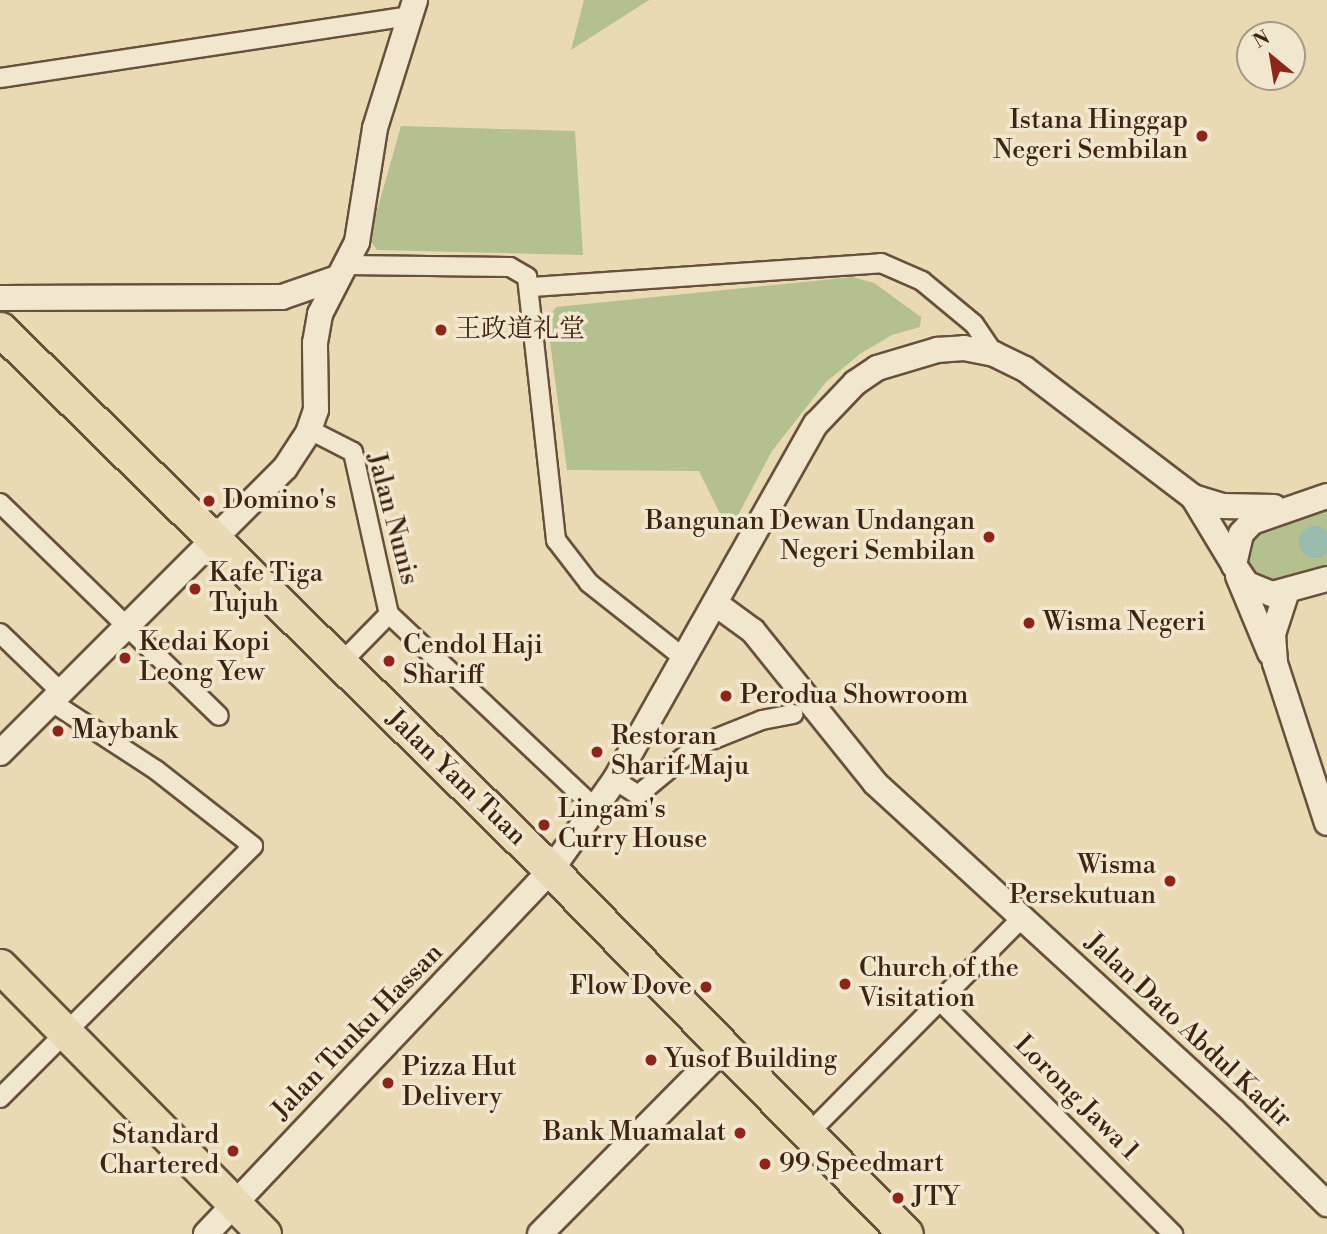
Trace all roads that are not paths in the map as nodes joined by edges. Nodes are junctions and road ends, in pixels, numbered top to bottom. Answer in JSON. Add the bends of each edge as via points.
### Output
{"nodes":[{"id":1,"x":412,"y":8,"type":"edge"},
{"id":2,"x":0,"y":78,"type":"edge"},
{"id":3,"x":342,"y":271,"type":"junction"},
{"id":4,"x":532,"y":288,"type":"junction"},
{"id":5,"x":0,"y":298,"type":"edge"},
{"id":6,"x":0,"y":329,"type":"edge"},
{"id":7,"x":994,"y":354,"type":"junction"},
{"id":8,"x":310,"y":430,"type":"junction"},
{"id":9,"x":1327,"y":496,"type":"edge"},
{"id":10,"x":1193,"y":497,"type":"junction"},
{"id":11,"x":0,"y":503,"type":"edge"},
{"id":12,"x":1292,"y":506,"type":"junction"},
{"id":13,"x":211,"y":539,"type":"junction"},
{"id":14,"x":1236,"y":570,"type":"junction"},
{"id":15,"x":1327,"y":579,"type":"edge"},
{"id":16,"x":1287,"y":592,"type":"junction"},
{"id":17,"x":716,"y":604,"type":"junction"},
{"id":18,"x":389,"y":614,"type":"junction"},
{"id":19,"x":127,"y":625,"type":"junction"},
{"id":20,"x":0,"y":633,"type":"edge"},
{"id":21,"x":684,"y":658,"type":"junction"},
{"id":22,"x":1275,"y":663,"type":"junction"},
{"id":23,"x":340,"y":664,"type":"junction"},
{"id":24,"x":55,"y":696,"type":"junction"},
{"id":25,"x":793,"y":714,"type":"dead end"},
{"id":26,"x":219,"y":716,"type":"dead end"},
{"id":27,"x":0,"y":753,"type":"edge"},
{"id":28,"x":615,"y":780,"type":"junction"},
{"id":29,"x":596,"y":809,"type":"junction"},
{"id":30,"x":1327,"y":823,"type":"edge"},
{"id":31,"x":551,"y":870,"type":"junction"},
{"id":32,"x":1021,"y":919,"type":"junction"},
{"id":33,"x":0,"y":966,"type":"edge"},
{"id":34,"x":940,"y":1001,"type":"junction"},
{"id":35,"x":65,"y":1032,"type":"junction"},
{"id":36,"x":724,"y":1048,"type":"junction"},
{"id":37,"x":0,"y":1098,"type":"edge"},
{"id":38,"x":808,"y":1134,"type":"junction"},
{"id":39,"x":1327,"y":1204,"type":"edge"},
{"id":40,"x":234,"y":1206,"type":"junction"},
{"id":41,"x":896,"y":1230,"type":"edge"},
{"id":42,"x":206,"y":1234,"type":"edge"},
{"id":43,"x":264,"y":1234,"type":"edge"},
{"id":44,"x":540,"y":1234,"type":"edge"},
{"id":45,"x":1173,"y":1234,"type":"edge"}],
"edges":[{"from":1,"to":2,"type":"street"},
{"from":1,"to":3,"type":"main road","via":[[375,128],[357,242]]},
{"from":3,"to":4,"type":"street","via":[[510,267],[520,269]]},
{"from":3,"to":5,"type":"main road","via":[[282,297]]},
{"from":3,"to":8,"type":"main road","via":[[320,314],[315,343],[316,410]]},
{"from":4,"to":7,"type":"street","via":[[881,263],[901,269],[932,290],[974,324]]},
{"from":4,"to":21,"type":"street","via":[[556,540],[589,583]]},
{"from":6,"to":13,"type":"highway","name":"Jalan Yam Tuan"},
{"from":7,"to":10,"type":"main road","via":[[1055,390]]},
{"from":7,"to":17,"type":"main road","name":"Jalan Tunku Hassan","via":[[964,348],[904,359],[877,368],[832,402]]},
{"from":8,"to":13,"type":"main road","via":[[285,468]]},
{"from":8,"to":18,"type":"street","name":"Jalan Nunis","via":[[353,452]]},
{"from":9,"to":12,"type":"main road"},
{"from":10,"to":12,"type":"main road","via":[[1247,509]]},
{"from":10,"to":14,"type":"main road"},
{"from":11,"to":19,"type":"street"},
{"from":12,"to":14,"type":"main road","via":[[1252,522],[1241,534]]},
{"from":13,"to":19,"type":"main road"},
{"from":13,"to":23,"type":"highway","name":"Jalan Yam Tuan"},
{"from":14,"to":16,"type":"main road","via":[[1258,592]]},
{"from":14,"to":22,"type":"main road"},
{"from":15,"to":16,"type":"main road"},
{"from":16,"to":22,"type":"main road","via":[[1273,634]]},
{"from":17,"to":21,"type":"main road","name":"Jalan Tunku Hassan"},
{"from":17,"to":32,"type":"main road","name":"Jalan Dato Abdul Kadir","via":[[753,631],[875,783]]},
{"from":18,"to":23,"type":"street","name":"Jalan Nunis"},
{"from":18,"to":29,"type":"street"},
{"from":19,"to":24,"type":"main road"},
{"from":19,"to":26,"type":"street","via":[[135,639]]},
{"from":20,"to":24,"type":"street"},
{"from":21,"to":28,"type":"main road","name":"Jalan Tunku Hassan"},
{"from":22,"to":30,"type":"main road"},
{"from":23,"to":31,"type":"highway","name":"Jalan Yam Tuan"},
{"from":24,"to":27,"type":"main road"},
{"from":24,"to":35,"type":"street","via":[[253,846]]},
{"from":25,"to":28,"type":"street","via":[[762,720],[697,747],[638,795]]},
{"from":28,"to":29,"type":"main road","name":"Jalan Tunku Hassan"},
{"from":29,"to":31,"type":"main road","name":"Jalan Tunku Hassan"},
{"from":31,"to":36,"type":"highway","name":"Jalan Yam Tuan"},
{"from":31,"to":40,"type":"main road","name":"Jalan Tunku Hassan"},
{"from":32,"to":34,"type":"street"},
{"from":32,"to":39,"type":"main road","name":"Jalan Dato Abdul Kadir","via":[[1234,1112]]},
{"from":33,"to":35,"type":"highway"},
{"from":34,"to":38,"type":"street"},
{"from":34,"to":45,"type":"street","name":"Lorong Jawa 1"},
{"from":35,"to":37,"type":"street"},
{"from":35,"to":40,"type":"highway"},
{"from":36,"to":38,"type":"highway","name":"Jalan Yam Tuan"},
{"from":36,"to":44,"type":"main road"},
{"from":38,"to":41,"type":"highway","name":"Jalan Yam Tuan"},
{"from":40,"to":42,"type":"main road","name":"Jalan Tunku Hassan"},
{"from":40,"to":43,"type":"highway"}]}
